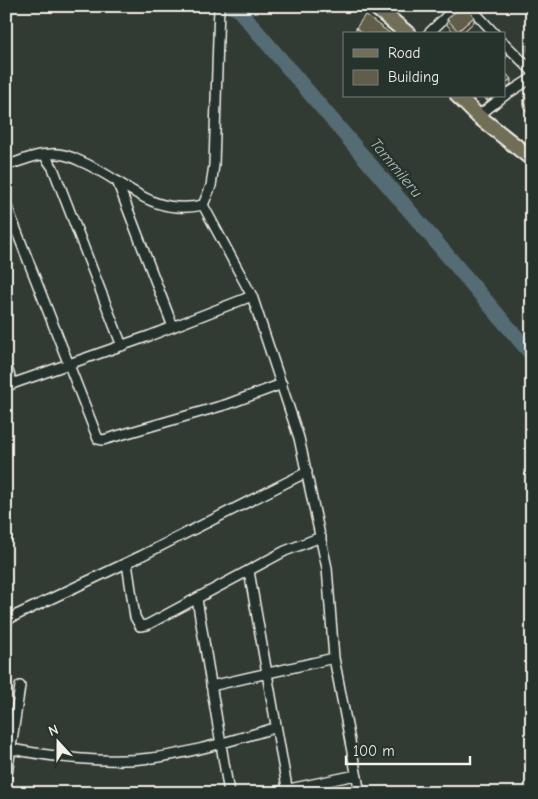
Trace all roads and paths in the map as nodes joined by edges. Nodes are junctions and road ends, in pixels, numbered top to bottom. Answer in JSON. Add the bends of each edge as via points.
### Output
{"nodes":[{"id":1,"x":374,"y":6,"type":"edge"},
{"id":2,"x":457,"y":6,"type":"edge"},
{"id":3,"x":468,"y":6,"type":"edge"},
{"id":4,"x":219,"y":10,"type":"edge"},
{"id":5,"x":406,"y":32,"type":"edge"},
{"id":6,"x":430,"y":32,"type":"edge"},
{"id":7,"x":493,"y":32,"type":"edge"},
{"id":8,"x":506,"y":45,"type":"edge"},
{"id":9,"x":532,"y":71,"type":"edge"},
{"id":10,"x":532,"y":78,"type":"edge"},
{"id":11,"x":506,"y":95,"type":"edge"},
{"id":12,"x":460,"y":98,"type":"edge"},
{"id":13,"x":501,"y":98,"type":"edge"},
{"id":14,"x":478,"y":116,"type":"junction"},
{"id":15,"x":44,"y":155,"type":"junction"},
{"id":16,"x":532,"y":159,"type":"edge"},
{"id":17,"x":6,"y":166,"type":"edge"},
{"id":18,"x":117,"y":181,"type":"junction"},
{"id":19,"x":6,"y":204,"type":"edge"},
{"id":20,"x":203,"y":206,"type":"junction"},
{"id":21,"x":252,"y":296,"type":"junction"},
{"id":22,"x":173,"y":327,"type":"junction"},
{"id":23,"x":122,"y":346,"type":"junction"},
{"id":24,"x":67,"y":365,"type":"junction"},
{"id":25,"x":6,"y":366,"type":"edge"},
{"id":26,"x":282,"y":384,"type":"junction"},
{"id":27,"x":10,"y":385,"type":"edge"},
{"id":28,"x":307,"y":472,"type":"junction"},
{"id":29,"x":6,"y":535,"type":"edge"},
{"id":30,"x":321,"y":536,"type":"junction"},
{"id":31,"x":6,"y":539,"type":"edge"},
{"id":32,"x":127,"y":563,"type":"junction"},
{"id":33,"x":249,"y":571,"type":"junction"},
{"id":34,"x":197,"y":599,"type":"junction"},
{"id":35,"x":6,"y":620,"type":"edge"},
{"id":36,"x":334,"y":658,"type":"junction"},
{"id":37,"x":268,"y":673,"type":"junction"},
{"id":38,"x":20,"y":686,"type":"dead end"},
{"id":39,"x":211,"y":686,"type":"junction"},
{"id":40,"x":275,"y":728,"type":"junction"},
{"id":41,"x":219,"y":743,"type":"junction"},
{"id":42,"x":8,"y":748,"type":"edge"},
{"id":43,"x":356,"y":775,"type":"junction"},
{"id":44,"x":6,"y":781,"type":"edge"},
{"id":45,"x":287,"y":791,"type":"edge"},
{"id":46,"x":229,"y":793,"type":"edge"},
{"id":47,"x":270,"y":793,"type":"edge"},
{"id":48,"x":360,"y":793,"type":"edge"}],
"edges":[{"from":1,"to":5,"type":"main road"},
{"from":2,"to":6,"type":"street"},
{"from":3,"to":7,"type":"street"},
{"from":4,"to":20,"type":"street","via":[[214,165],[211,186]]},
{"from":8,"to":9,"type":"street"},
{"from":10,"to":11,"type":"street"},
{"from":12,"to":14,"type":"main road"},
{"from":13,"to":14,"type":"street"},
{"from":14,"to":16,"type":"main road"},
{"from":15,"to":17,"type":"street"},
{"from":15,"to":18,"type":"street","via":[[52,153],[72,158]]},
{"from":15,"to":23,"type":"street","via":[[53,168]]},
{"from":18,"to":20,"type":"street","via":[[145,200],[168,207]]},
{"from":18,"to":22,"type":"street"},
{"from":19,"to":24,"type":"street"},
{"from":20,"to":21,"type":"street"},
{"from":21,"to":22,"type":"street"},
{"from":21,"to":26,"type":"street"},
{"from":22,"to":23,"type":"street"},
{"from":23,"to":24,"type":"street"},
{"from":24,"to":26,"type":"street","via":[[98,439],[103,440],[228,404]]},
{"from":24,"to":27,"type":"street"},
{"from":25,"to":27,"type":"street"},
{"from":26,"to":28,"type":"street"},
{"from":28,"to":30,"type":"street"},
{"from":28,"to":32,"type":"street"},
{"from":29,"to":31,"type":"street"},
{"from":30,"to":33,"type":"street","via":[[285,550]]},
{"from":30,"to":36,"type":"street","via":[[327,568]]},
{"from":32,"to":34,"type":"street","via":[[135,617],[140,626],[147,626]]},
{"from":32,"to":35,"type":"street"},
{"from":33,"to":34,"type":"street"},
{"from":33,"to":37,"type":"street"},
{"from":34,"to":39,"type":"street"},
{"from":36,"to":37,"type":"street"},
{"from":36,"to":43,"type":"street"},
{"from":37,"to":39,"type":"street"},
{"from":37,"to":40,"type":"street"},
{"from":38,"to":42,"type":"street"},
{"from":39,"to":41,"type":"street"},
{"from":40,"to":41,"type":"street"},
{"from":40,"to":45,"type":"street"},
{"from":41,"to":42,"type":"street","via":[[151,758],[116,759],[79,758]]},
{"from":41,"to":46,"type":"street"},
{"from":42,"to":44,"type":"street"},
{"from":43,"to":45,"type":"street"},
{"from":43,"to":48,"type":"street"},
{"from":45,"to":47,"type":"street"}]}
